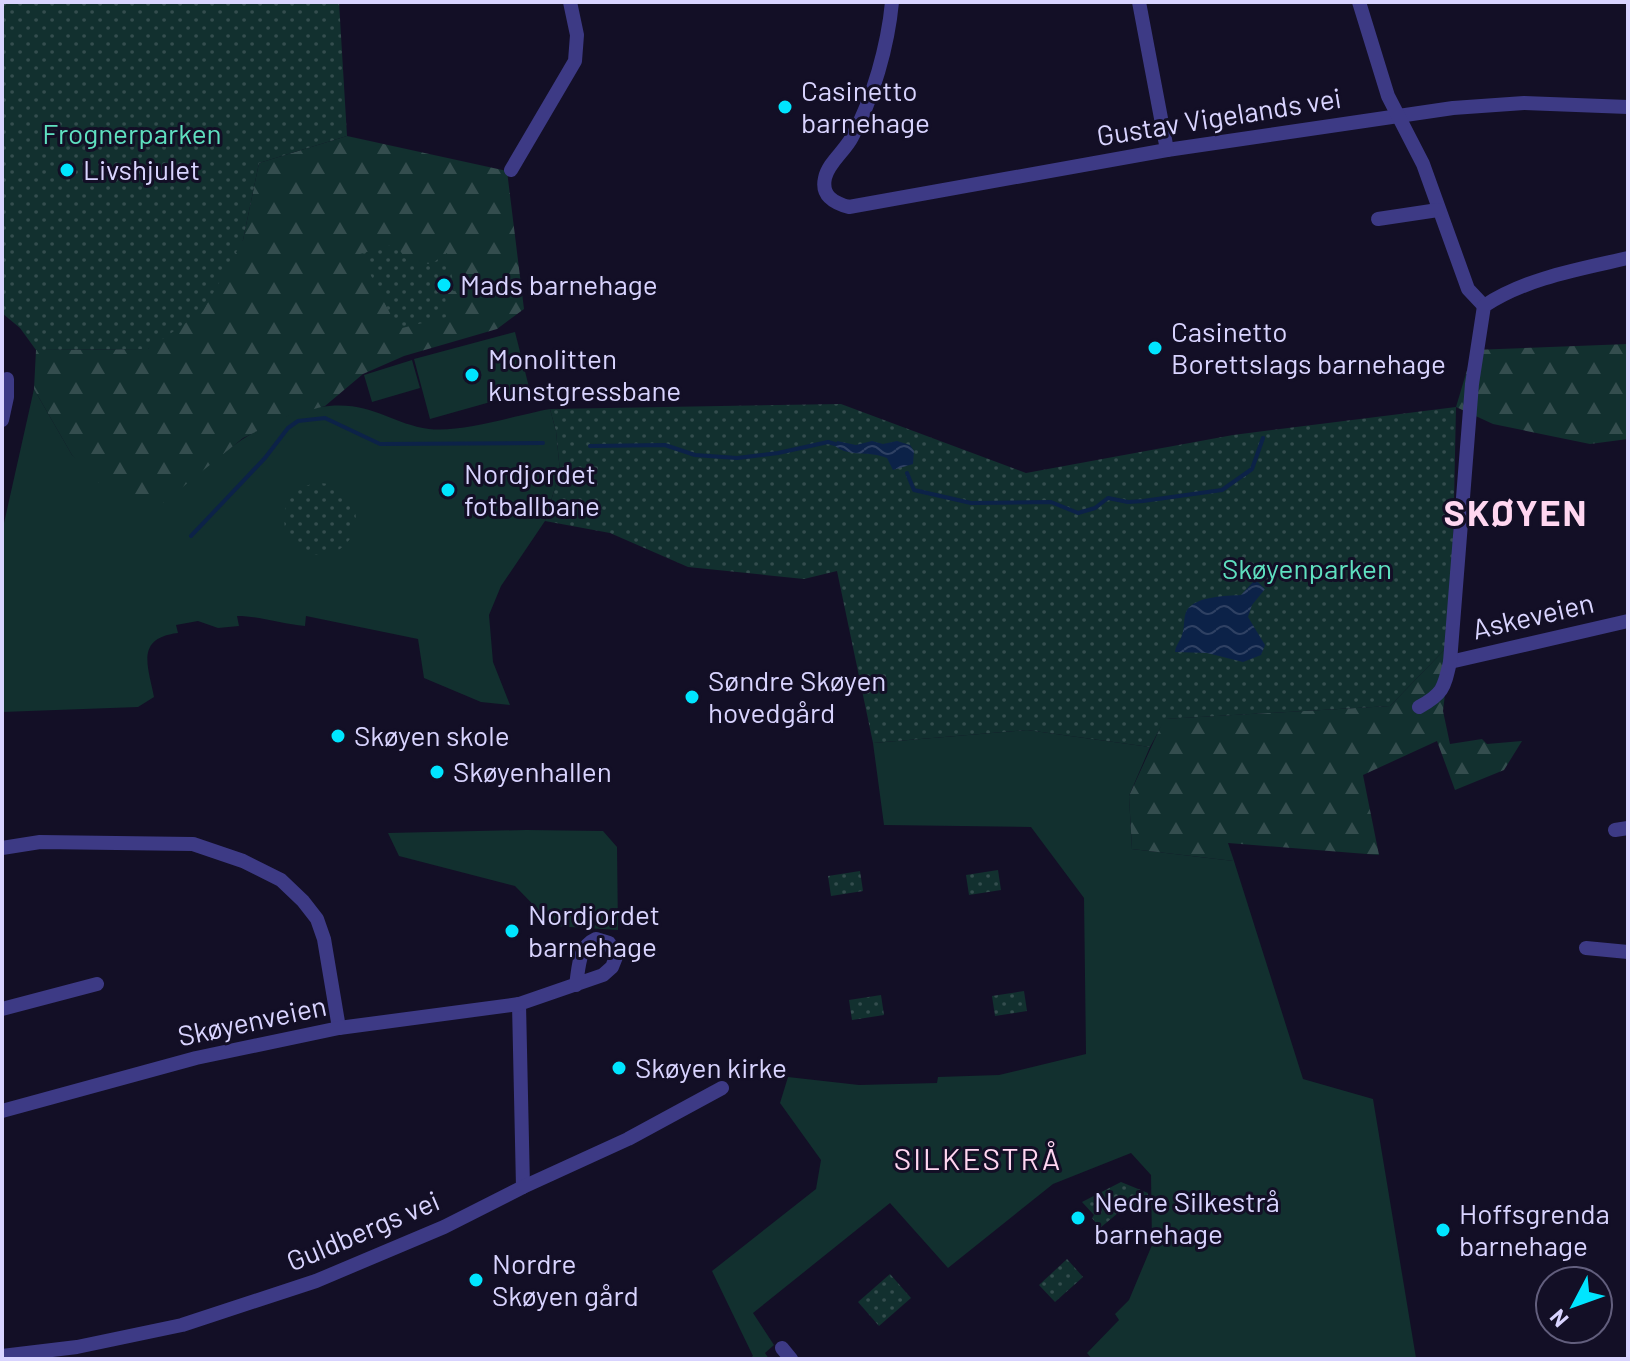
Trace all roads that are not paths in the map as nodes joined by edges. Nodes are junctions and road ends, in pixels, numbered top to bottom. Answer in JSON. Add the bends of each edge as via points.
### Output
{"nodes":[{"id":1,"x":570,"y":2,"type":"edge"},
{"id":2,"x":892,"y":2,"type":"edge"},
{"id":3,"x":1139,"y":2,"type":"edge"},
{"id":4,"x":1359,"y":2,"type":"edge"},
{"id":5,"x":1628,"y":107,"type":"edge"},
{"id":6,"x":1398,"y":115,"type":"junction"},
{"id":7,"x":1167,"y":150,"type":"junction"},
{"id":8,"x":511,"y":170,"type":"dead end"},
{"id":9,"x":1438,"y":210,"type":"junction"},
{"id":10,"x":1378,"y":219,"type":"dead end"},
{"id":11,"x":1628,"y":258,"type":"edge"},
{"id":12,"x":1484,"y":306,"type":"junction"},
{"id":13,"x":7,"y":379,"type":"dead end"},
{"id":14,"x":2,"y":420,"type":"edge"},
{"id":15,"x":1628,"y":621,"type":"edge"},
{"id":16,"x":1450,"y":662,"type":"junction"},
{"id":17,"x":1419,"y":707,"type":"dead end"},
{"id":18,"x":2,"y":848,"type":"edge"},
{"id":19,"x":1586,"y":948,"type":"dead end"},
{"id":20,"x":1628,"y":952,"type":"edge"},
{"id":21,"x":97,"y":984,"type":"dead end"},
{"id":22,"x":576,"y":985,"type":"dead end"},
{"id":23,"x":519,"y":1004,"type":"junction"},
{"id":24,"x":2,"y":1009,"type":"edge"},
{"id":25,"x":339,"y":1028,"type":"junction"},
{"id":26,"x":722,"y":1088,"type":"dead end"},
{"id":27,"x":2,"y":1111,"type":"edge"},
{"id":28,"x":523,"y":1187,"type":"junction"},
{"id":29,"x":2,"y":1356,"type":"edge"}],
"edges":[{"from":1,"to":8,"type":"street","via":[[577,35],[575,61]]},
{"from":2,"to":7,"type":"street","name":"Gustav Vigelands vei","via":[[889,37],[866,105],[825,178],[826,194],[833,202],[849,207]]},
{"from":3,"to":7,"type":"street"},
{"from":4,"to":6,"type":"street"},
{"from":5,"to":6,"type":"street","name":"Gustav Vigelands vei","via":[[1491,104]]},
{"from":6,"to":7,"type":"street","name":"Gustav Vigelands vei"},
{"from":6,"to":9,"type":"street","via":[[1423,164]]},
{"from":9,"to":10,"type":"street"},
{"from":9,"to":12,"type":"street","via":[[1468,289]]},
{"from":11,"to":12,"type":"street","via":[[1567,272]]},
{"from":12,"to":16,"type":"street","via":[[1472,384]]},
{"from":13,"to":14,"type":"street"},
{"from":15,"to":16,"type":"street","name":"Askeveien"},
{"from":16,"to":17,"type":"street","via":[[1438,697]]},
{"from":18,"to":25,"type":"street","via":[[40,842],[193,844],[281,880],[303,901],[320,929]]},
{"from":19,"to":20,"type":"street"},
{"from":21,"to":24,"type":"street"},
{"from":22,"to":23,"type":"street","name":"Skøyenveien"},
{"from":23,"to":25,"type":"street","name":"Skøyenveien"},
{"from":23,"to":28,"type":"street"},
{"from":25,"to":27,"type":"street","name":"Skøyenveien","via":[[196,1058]]},
{"from":26,"to":28,"type":"street","name":"Guldbergs vei"},
{"from":28,"to":29,"type":"street","name":"Guldbergs vei","via":[[316,1281],[221,1314],[77,1347]]}]}
